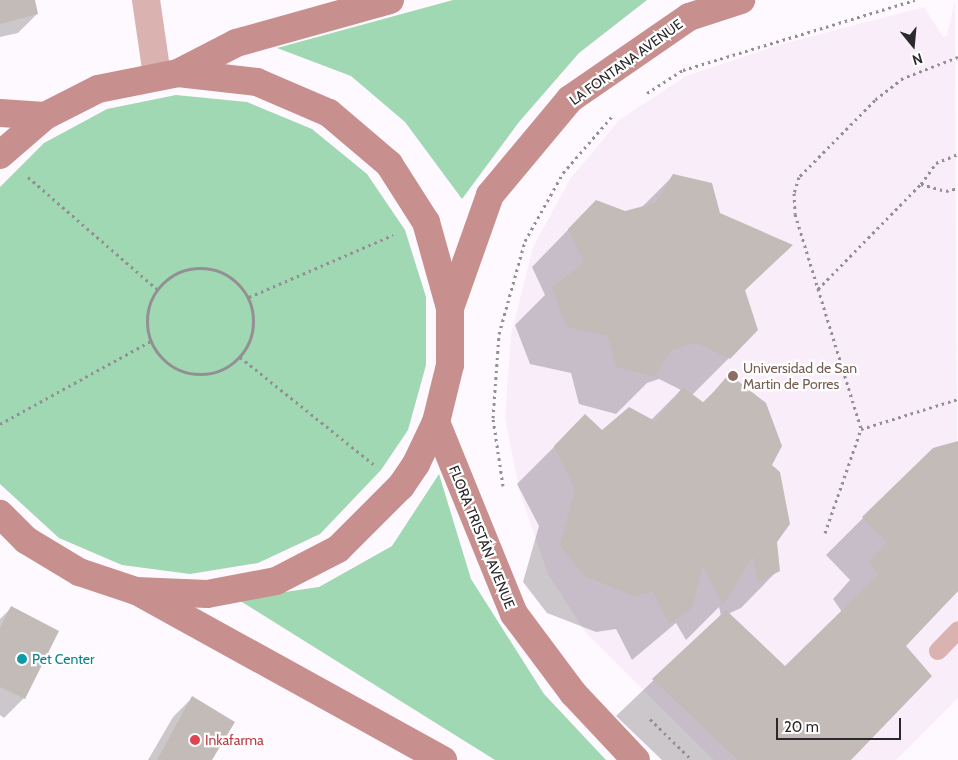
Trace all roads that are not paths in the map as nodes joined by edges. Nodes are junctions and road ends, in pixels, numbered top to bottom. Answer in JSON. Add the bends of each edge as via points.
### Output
{"nodes":[{"id":1,"x":146,"y":0,"type":"edge"},
{"id":2,"x":390,"y":0,"type":"edge"},
{"id":3,"x":741,"y":0,"type":"edge"},
{"id":4,"x":167,"y":74,"type":"junction"},
{"id":5,"x":0,"y":113,"type":"edge"},
{"id":6,"x":45,"y":116,"type":"junction"},
{"id":7,"x":1,"y":154,"type":"edge"},
{"id":8,"x":450,"y":308,"type":"junction"},
{"id":9,"x":436,"y":422,"type":"junction"},
{"id":10,"x":0,"y":514,"type":"edge"},
{"id":11,"x":0,"y":528,"type":"edge"},
{"id":12,"x":26,"y":540,"type":"junction"},
{"id":13,"x":136,"y":590,"type":"junction"},
{"id":14,"x":958,"y":630,"type":"edge"},
{"id":15,"x":938,"y":651,"type":"dead end"},
{"id":16,"x":443,"y":760,"type":"edge"},
{"id":17,"x":636,"y":760,"type":"edge"}],
"edges":[{"from":1,"to":4,"type":"street"},
{"from":2,"to":4,"type":"main road","via":[[236,43]]},
{"from":3,"to":8,"type":"main road","name":"LA FONTANA AVENUE","via":[[689,17],[570,100],[490,195]]},
{"from":4,"to":6,"type":"main road","via":[[98,89]]},
{"from":4,"to":8,"type":"main road","via":[[257,82],[329,113],[389,164],[426,222]]},
{"from":5,"to":6,"type":"main road"},
{"from":6,"to":7,"type":"main road"},
{"from":8,"to":9,"type":"main road","via":[[450,366]]},
{"from":9,"to":13,"type":"main road","via":[[401,486],[338,548],[276,580],[207,594]]},
{"from":9,"to":17,"type":"main road","name":"FLORA TRISTÁN AVENUE","via":[[514,614],[573,693]]},
{"from":10,"to":12,"type":"main road"},
{"from":11,"to":12,"type":"main road"},
{"from":12,"to":13,"type":"main road","via":[[79,572]]},
{"from":13,"to":16,"type":"main road"},
{"from":14,"to":15,"type":"lane"}]}
